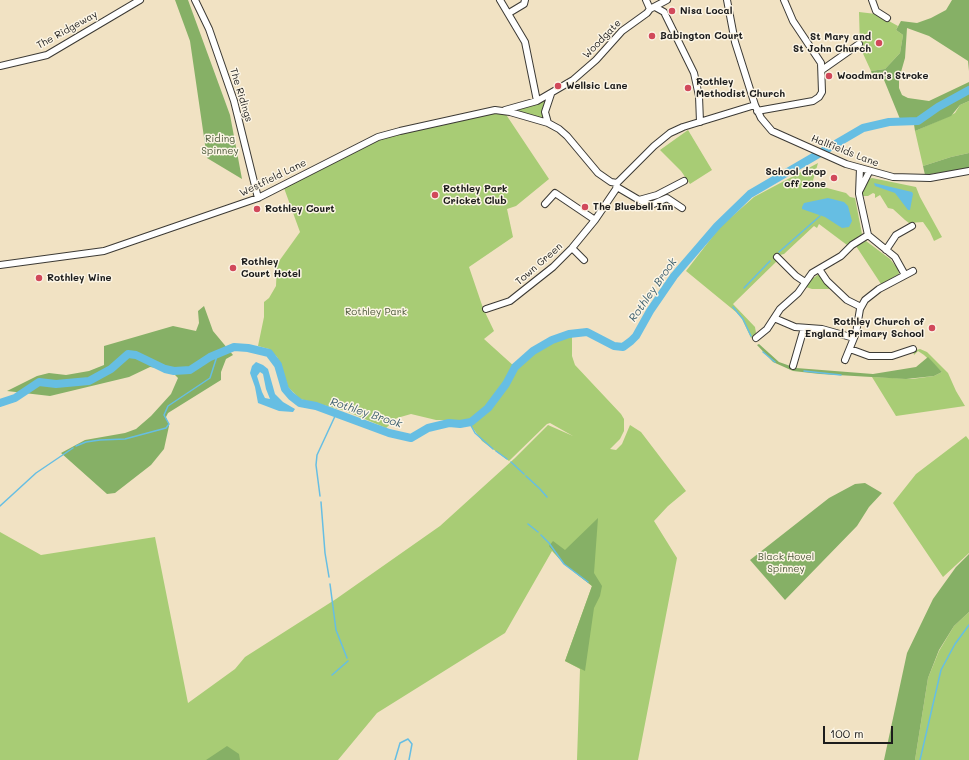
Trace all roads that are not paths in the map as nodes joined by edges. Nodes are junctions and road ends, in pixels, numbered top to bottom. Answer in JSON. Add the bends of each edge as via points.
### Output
{"nodes":[{"id":1,"x":140,"y":0,"type":"edge"},
{"id":2,"x":195,"y":0,"type":"edge"},
{"id":3,"x":500,"y":0,"type":"edge"},
{"id":4,"x":525,"y":0,"type":"edge"},
{"id":5,"x":646,"y":0,"type":"edge"},
{"id":6,"x":667,"y":0,"type":"edge"},
{"id":7,"x":727,"y":0,"type":"edge"},
{"id":8,"x":784,"y":0,"type":"edge"},
{"id":9,"x":872,"y":0,"type":"edge"},
{"id":10,"x":652,"y":8,"type":"junction"},
{"id":11,"x":509,"y":13,"type":"junction"},
{"id":12,"x":887,"y":18,"type":"dead end"},
{"id":13,"x":859,"y":44,"type":"dead end"},
{"id":14,"x":0,"y":66,"type":"edge"},
{"id":15,"x":822,"y":70,"type":"junction"},
{"id":16,"x":551,"y":94,"type":"junction"},
{"id":17,"x":537,"y":101,"type":"junction"},
{"id":18,"x":756,"y":108,"type":"junction"},
{"id":19,"x":504,"y":110,"type":"junction"},
{"id":20,"x":700,"y":122,"type":"junction"},
{"id":21,"x":548,"y":123,"type":"junction"},
{"id":22,"x":860,"y":168,"type":"junction"},
{"id":23,"x":969,"y":171,"type":"edge"},
{"id":24,"x":869,"y":172,"type":"junction"},
{"id":25,"x":684,"y":181,"type":"dead end"},
{"id":26,"x":617,"y":185,"type":"junction"},
{"id":27,"x":858,"y":192,"type":"junction"},
{"id":28,"x":258,"y":198,"type":"junction"},
{"id":29,"x":639,"y":200,"type":"junction"},
{"id":30,"x":545,"y":204,"type":"dead end"},
{"id":31,"x":680,"y":206,"type":"dead end"},
{"id":32,"x":595,"y":220,"type":"junction"},
{"id":33,"x":908,"y":226,"type":"dead end"},
{"id":34,"x":868,"y":235,"type":"junction"},
{"id":35,"x":572,"y":248,"type":"junction"},
{"id":36,"x":886,"y":250,"type":"junction"},
{"id":37,"x":780,"y":258,"type":"dead end"},
{"id":38,"x":584,"y":260,"type":"dead end"},
{"id":39,"x":0,"y":265,"type":"edge"},
{"id":40,"x":819,"y":269,"type":"junction"},
{"id":41,"x":913,"y":271,"type":"dead end"},
{"id":42,"x":905,"y":275,"type":"junction"},
{"id":43,"x":805,"y":282,"type":"junction"},
{"id":44,"x":861,"y":307,"type":"junction"},
{"id":45,"x":486,"y":309,"type":"dead end"},
{"id":46,"x":774,"y":318,"type":"junction"},
{"id":47,"x":804,"y":328,"type":"junction"},
{"id":48,"x":756,"y":338,"type":"dead end"},
{"id":49,"x":854,"y":338,"type":"junction"},
{"id":50,"x":850,"y":349,"type":"junction"},
{"id":51,"x":913,"y":349,"type":"dead end"},
{"id":52,"x":845,"y":360,"type":"dead end"},
{"id":53,"x":793,"y":362,"type":"dead end"}],
"edges":[{"from":1,"to":14,"type":"street","name":"The Ridgeway","via":[[47,55]]},
{"from":2,"to":28,"type":"street","name":"The Ridings","via":[[209,29],[234,101]]},
{"from":3,"to":11,"type":"street"},
{"from":4,"to":11,"type":"street","via":[[524,4]]},
{"from":5,"to":10,"type":"street"},
{"from":6,"to":10,"type":"street","name":"Woodgate"},
{"from":7,"to":18,"type":"street","name":"Hallfields Lane","via":[[737,46]]},
{"from":8,"to":15,"type":"street","via":[[793,21],[819,60]]},
{"from":9,"to":12,"type":"street","via":[[876,11]]},
{"from":10,"to":16,"type":"street","name":"Woodgate","via":[[618,34],[580,74]]},
{"from":10,"to":20,"type":"street","via":[[664,12],[694,73],[699,96]]},
{"from":11,"to":17,"type":"street","via":[[524,42]]},
{"from":13,"to":15,"type":"street"},
{"from":15,"to":18,"type":"street","name":"Town Green","via":[[822,89],[817,99]]},
{"from":16,"to":17,"type":"street","name":"Woodgate"},
{"from":16,"to":21,"type":"street","via":[[545,112]]},
{"from":17,"to":19,"type":"street","name":"Woodgate"},
{"from":18,"to":20,"type":"street","name":"Town Green"},
{"from":18,"to":22,"type":"street","name":"Hallfields Lane","via":[[772,131]]},
{"from":19,"to":21,"type":"street"},
{"from":19,"to":28,"type":"street","name":"Westfield Lane","via":[[457,118],[378,137]]},
{"from":20,"to":26,"type":"street","name":"Town Green","via":[[667,135]]},
{"from":21,"to":26,"type":"street","via":[[567,136],[598,174]]},
{"from":22,"to":24,"type":"street","name":"Hallfields Lane"},
{"from":22,"to":27,"type":"street"},
{"from":23,"to":24,"type":"street","name":"Hallfields Lane","via":[[912,179]]},
{"from":24,"to":27,"type":"street"},
{"from":25,"to":29,"type":"street","via":[[657,195]]},
{"from":26,"to":29,"type":"street"},
{"from":26,"to":32,"type":"street","name":"Town Green"},
{"from":27,"to":34,"type":"street"},
{"from":28,"to":39,"type":"street","name":"Westfield Lane","via":[[104,252]]},
{"from":29,"to":31,"type":"street","via":[[652,205],[667,198]]},
{"from":30,"to":32,"type":"street","via":[[555,193]]},
{"from":32,"to":35,"type":"street","name":"Town Green"},
{"from":33,"to":36,"type":"street","via":[[896,235]]},
{"from":34,"to":36,"type":"street"},
{"from":34,"to":40,"type":"street"},
{"from":35,"to":38,"type":"street"},
{"from":35,"to":45,"type":"street","name":"Town Green","via":[[531,286],[510,301]]},
{"from":36,"to":42,"type":"street","via":[[897,259]]},
{"from":37,"to":43,"type":"street"},
{"from":40,"to":43,"type":"street"},
{"from":40,"to":44,"type":"street","via":[[827,281],[847,300]]},
{"from":41,"to":42,"type":"street"},
{"from":42,"to":44,"type":"street","via":[[871,294]]},
{"from":43,"to":46,"type":"street"},
{"from":44,"to":49,"type":"street"},
{"from":46,"to":47,"type":"street","via":[[790,326]]},
{"from":46,"to":48,"type":"street"},
{"from":47,"to":49,"type":"street","via":[[822,329]]},
{"from":47,"to":53,"type":"street"},
{"from":49,"to":50,"type":"street"},
{"from":50,"to":51,"type":"street","via":[[869,356],[892,356],[905,348]]},
{"from":50,"to":52,"type":"street"}]}
